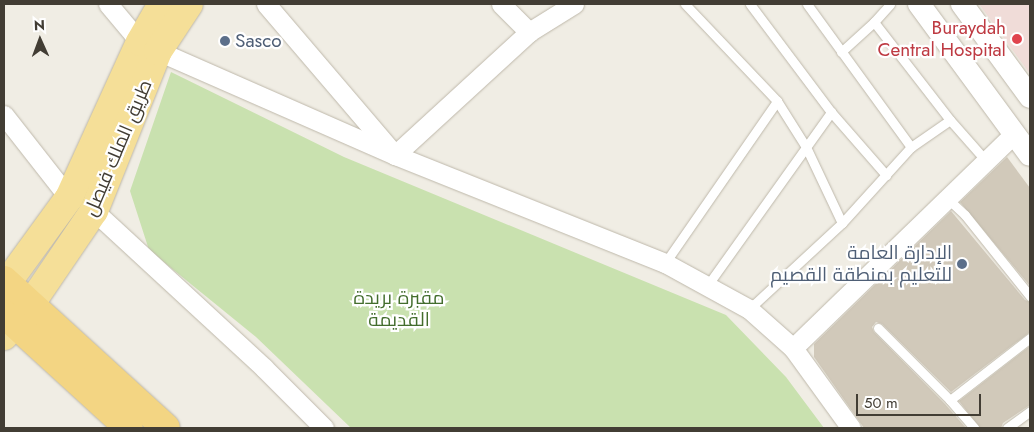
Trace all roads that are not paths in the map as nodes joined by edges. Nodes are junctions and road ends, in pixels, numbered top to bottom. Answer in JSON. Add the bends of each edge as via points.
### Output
{"nodes":[{"id":1,"x":108,"y":4,"type":"edge"},
{"id":2,"x":162,"y":4,"type":"edge"},
{"id":3,"x":189,"y":4,"type":"edge"},
{"id":4,"x":266,"y":4,"type":"edge"},
{"id":5,"x":501,"y":4,"type":"edge"},
{"id":6,"x":574,"y":4,"type":"edge"},
{"id":7,"x":685,"y":4,"type":"edge"},
{"id":8,"x":750,"y":4,"type":"edge"},
{"id":9,"x":807,"y":4,"type":"edge"},
{"id":10,"x":890,"y":4,"type":"edge"},
{"id":11,"x":919,"y":4,"type":"edge"},
{"id":12,"x":962,"y":4,"type":"edge"},
{"id":13,"x":874,"y":22,"type":"junction"},
{"id":14,"x":529,"y":32,"type":"junction"},
{"id":15,"x":149,"y":46,"type":"junction"},
{"id":16,"x":841,"y":52,"type":"junction"},
{"id":17,"x":1030,"y":97,"type":"edge"},
{"id":18,"x":777,"y":101,"type":"junction"},
{"id":19,"x":831,"y":112,"type":"junction"},
{"id":20,"x":4,"y":114,"type":"edge"},
{"id":21,"x":950,"y":120,"type":"junction"},
{"id":22,"x":1014,"y":134,"type":"junction"},
{"id":23,"x":806,"y":147,"type":"junction"},
{"id":24,"x":912,"y":147,"type":"junction"},
{"id":25,"x":395,"y":155,"type":"junction"},
{"id":26,"x":1030,"y":155,"type":"edge"},
{"id":27,"x":986,"y":162,"type":"junction"},
{"id":28,"x":886,"y":175,"type":"junction"},
{"id":29,"x":70,"y":198,"type":"junction"},
{"id":30,"x":948,"y":199,"type":"junction"},
{"id":31,"x":94,"y":212,"type":"junction"},
{"id":32,"x":842,"y":223,"type":"junction"},
{"id":33,"x":664,"y":263,"type":"junction"},
{"id":34,"x":5,"y":283,"type":"edge"},
{"id":35,"x":706,"y":286,"type":"junction"},
{"id":36,"x":1030,"y":296,"type":"edge"},
{"id":37,"x":749,"y":309,"type":"junction"},
{"id":38,"x":13,"y":320,"type":"edge"},
{"id":39,"x":878,"y":328,"type":"dead end"},
{"id":40,"x":1030,"y":338,"type":"edge"},
{"id":41,"x":793,"y":348,"type":"junction"},
{"id":42,"x":950,"y":400,"type":"junction"},
{"id":43,"x":1030,"y":410,"type":"edge"},
{"id":44,"x":128,"y":428,"type":"edge"},
{"id":45,"x":166,"y":428,"type":"edge"},
{"id":46,"x":324,"y":428,"type":"edge"},
{"id":47,"x":851,"y":428,"type":"edge"},
{"id":48,"x":974,"y":428,"type":"edge"},
{"id":49,"x":1007,"y":428,"type":"edge"}],
"edges":[{"from":1,"to":15,"type":"street"},
{"from":2,"to":15,"type":"main road","name":"طريق الملك فيصل"},
{"from":3,"to":15,"type":"main road","name":"طريق الملك فيصل"},
{"from":4,"to":25,"type":"street"},
{"from":5,"to":14,"type":"street"},
{"from":6,"to":14,"type":"street"},
{"from":7,"to":18,"type":"lane"},
{"from":8,"to":19,"type":"lane"},
{"from":9,"to":16,"type":"lane"},
{"from":10,"to":13,"type":"lane"},
{"from":11,"to":22,"type":"street"},
{"from":12,"to":17,"type":"street"},
{"from":13,"to":16,"type":"lane"},
{"from":13,"to":21,"type":"lane"},
{"from":14,"to":25,"type":"street"},
{"from":15,"to":25,"type":"street"},
{"from":15,"to":29,"type":"main road","name":"طريق الملك فيصل"},
{"from":15,"to":31,"type":"main road","name":"طريق الملك فيصل"},
{"from":16,"to":24,"type":"lane"},
{"from":18,"to":23,"type":"lane"},
{"from":18,"to":33,"type":"lane"},
{"from":19,"to":23,"type":"lane"},
{"from":19,"to":28,"type":"lane"},
{"from":20,"to":29,"type":"street"},
{"from":21,"to":24,"type":"lane"},
{"from":21,"to":27,"type":"lane"},
{"from":22,"to":26,"type":"street"},
{"from":22,"to":27,"type":"street"},
{"from":23,"to":32,"type":"lane"},
{"from":23,"to":35,"type":"lane"},
{"from":24,"to":28,"type":"lane"},
{"from":25,"to":33,"type":"street"},
{"from":27,"to":30,"type":"street"},
{"from":28,"to":32,"type":"lane"},
{"from":29,"to":34,"type":"main road","name":"طريق الملك فيصل"},
{"from":30,"to":36,"type":"lane","via":[[965,215]]},
{"from":30,"to":41,"type":"street"},
{"from":31,"to":38,"type":"main road","name":"طريق الملك فيصل"},
{"from":31,"to":46,"type":"street"},
{"from":32,"to":37,"type":"lane"},
{"from":33,"to":35,"type":"street"},
{"from":34,"to":38,"type":"highway"},
{"from":35,"to":37,"type":"street"},
{"from":37,"to":41,"type":"street"},
{"from":38,"to":44,"type":"highway"},
{"from":38,"to":45,"type":"highway"},
{"from":39,"to":42,"type":"lane"},
{"from":40,"to":42,"type":"lane"},
{"from":41,"to":47,"type":"street"},
{"from":42,"to":48,"type":"lane"},
{"from":43,"to":49,"type":"lane"}]}
